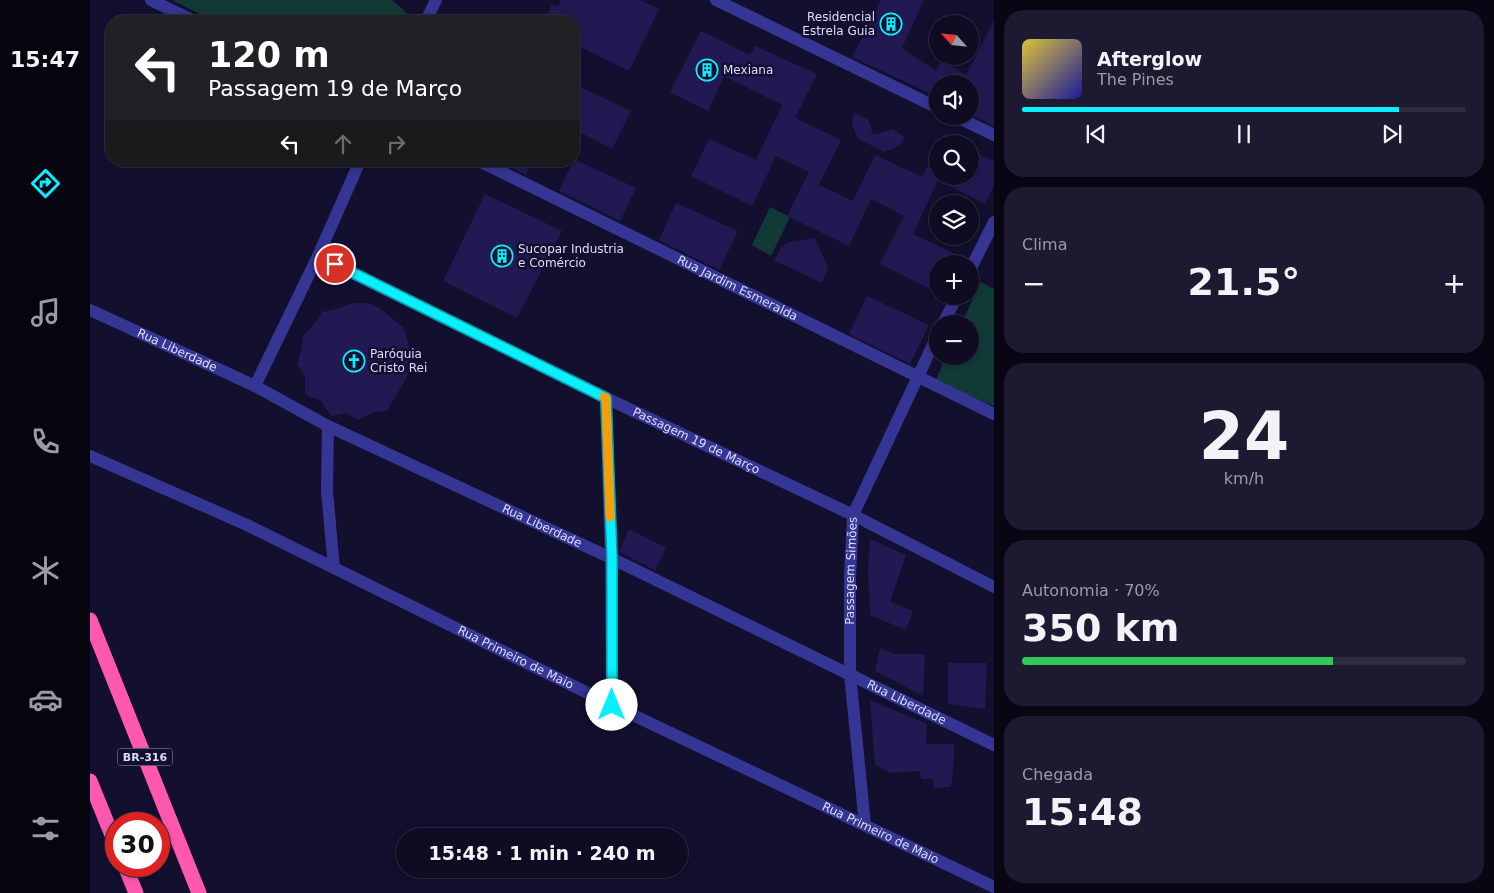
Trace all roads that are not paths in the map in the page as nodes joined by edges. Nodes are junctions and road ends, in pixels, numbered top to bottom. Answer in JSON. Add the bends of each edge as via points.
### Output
{"nodes":[{"id":1,"x":151,"y":0,"type":"edge"},
{"id":2,"x":436,"y":0,"type":"edge"},
{"id":3,"x":716,"y":0,"type":"edge"},
{"id":4,"x":182,"y":15,"type":"edge"},
{"id":5,"x":429,"y":15,"type":"edge"},
{"id":6,"x":929,"y":104,"type":"edge"},
{"id":7,"x":973,"y":125,"type":"edge"},
{"id":8,"x":994,"y":135,"type":"edge"},
{"id":9,"x":357,"y":167,"type":"edge"},
{"id":10,"x":491,"y":167,"type":"edge"},
{"id":11,"x":994,"y":222,"type":"edge"},
{"id":12,"x":978,"y":255,"type":"edge"},
{"id":13,"x":318,"y":256,"type":"junction"},
{"id":14,"x":90,"y":310,"type":"edge"},
{"id":15,"x":929,"y":352,"type":"edge"},
{"id":16,"x":917,"y":376,"type":"junction"},
{"id":17,"x":255,"y":386,"type":"junction"},
{"id":18,"x":606,"y":398,"type":"junction"},
{"id":19,"x":994,"y":414,"type":"edge"},
{"id":20,"x":328,"y":426,"type":"junction"},
{"id":21,"x":90,"y":456,"type":"edge"},
{"id":22,"x":853,"y":515,"type":"junction"},
{"id":23,"x":612,"y":558,"type":"junction"},
{"id":24,"x":334,"y":568,"type":"junction"},
{"id":25,"x":994,"y":587,"type":"edge"},
{"id":26,"x":90,"y":620,"type":"edge"},
{"id":27,"x":850,"y":674,"type":"junction"},
{"id":28,"x":612,"y":705,"type":"junction"},
{"id":29,"x":994,"y":744,"type":"edge"},
{"id":30,"x":90,"y":781,"type":"edge"},
{"id":31,"x":105,"y":818,"type":"edge"},
{"id":32,"x":865,"y":825,"type":"junction"},
{"id":33,"x":129,"y":877,"type":"edge"},
{"id":34,"x":994,"y":887,"type":"edge"},
{"id":35,"x":136,"y":893,"type":"edge"},
{"id":36,"x":199,"y":893,"type":"edge"}],
"edges":[{"from":1,"to":4,"type":"street"},
{"from":2,"to":5,"type":"street"},
{"from":3,"to":6,"type":"street"},
{"from":7,"to":8,"type":"street"},
{"from":9,"to":13,"type":"street"},
{"from":10,"to":16,"type":"street","name":"Rua Jardim Esmeralda"},
{"from":11,"to":12,"type":"street"},
{"from":13,"to":17,"type":"street"},
{"from":13,"to":18,"type":"street","name":"Passagem 19 de Março"},
{"from":14,"to":17,"type":"street","name":"Rua Liberdade"},
{"from":15,"to":16,"type":"street","name":"Passagem Simões"},
{"from":16,"to":19,"type":"street","name":"Rua Jardim Esmeralda"},
{"from":16,"to":22,"type":"street","name":"Passagem Simões"},
{"from":17,"to":20,"type":"street","name":"Rua Liberdade"},
{"from":18,"to":22,"type":"street","name":"Passagem 19 de Março"},
{"from":18,"to":23,"type":"street"},
{"from":20,"to":23,"type":"street","name":"Rua Liberdade"},
{"from":20,"to":24,"type":"street","via":[[326,491]]},
{"from":21,"to":24,"type":"street","name":"Rua Primeiro de Maio","via":[[247,525]]},
{"from":22,"to":25,"type":"street","name":"Passagem 19 de Março"},
{"from":22,"to":27,"type":"street","name":"Passagem Simões"},
{"from":23,"to":27,"type":"street","name":"Rua Liberdade"},
{"from":23,"to":28,"type":"street"},
{"from":24,"to":28,"type":"street","name":"Rua Primeiro de Maio"},
{"from":26,"to":36,"type":"highway","number":"BR-316"},
{"from":27,"to":29,"type":"street","name":"Rua Liberdade"},
{"from":27,"to":32,"type":"street","name":"Passagem Simões"},
{"from":28,"to":32,"type":"street","name":"Rua Primeiro de Maio"},
{"from":30,"to":31,"type":"highway"},
{"from":32,"to":34,"type":"street","name":"Rua Primeiro de Maio"},
{"from":33,"to":35,"type":"highway"}]}
